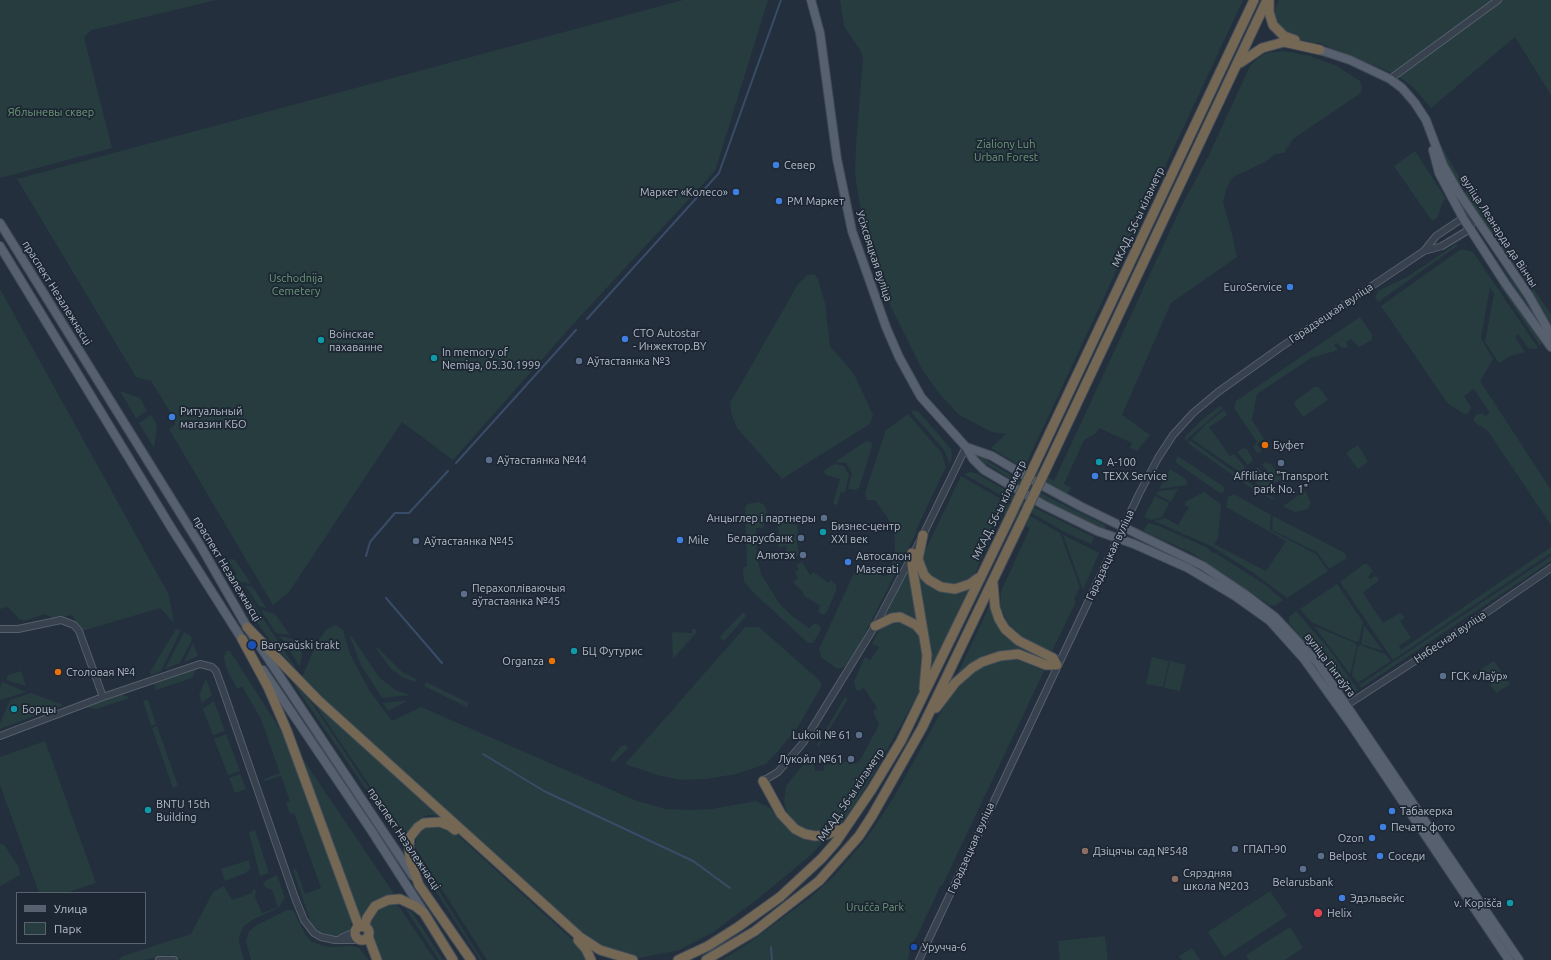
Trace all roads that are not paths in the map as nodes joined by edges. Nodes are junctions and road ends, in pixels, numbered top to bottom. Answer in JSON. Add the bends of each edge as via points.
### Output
{"nodes":[{"id":1,"x":811,"y":0,"type":"edge"},
{"id":2,"x":1254,"y":0,"type":"edge"},
{"id":3,"x":1268,"y":0,"type":"edge"},
{"id":4,"x":1498,"y":0,"type":"edge"},
{"id":5,"x":1320,"y":50,"type":"junction"},
{"id":6,"x":1237,"y":65,"type":"junction"},
{"id":7,"x":1390,"y":79,"type":"junction"},
{"id":8,"x":1429,"y":128,"type":"junction"},
{"id":9,"x":1474,"y":217,"type":"junction"},
{"id":10,"x":1463,"y":218,"type":"junction"},
{"id":11,"x":0,"y":223,"type":"edge"},
{"id":12,"x":1470,"y":229,"type":"junction"},
{"id":13,"x":0,"y":246,"type":"edge"},
{"id":14,"x":1424,"y":251,"type":"junction"},
{"id":15,"x":1551,"y":335,"type":"edge"},
{"id":16,"x":1551,"y":347,"type":"edge"},
{"id":17,"x":966,"y":447,"type":"junction"},
{"id":18,"x":1034,"y":481,"type":"joint"},
{"id":19,"x":1026,"y":495,"type":"joint"},
{"id":20,"x":1123,"y":528,"type":"junction"},
{"id":21,"x":923,"y":535,"type":"junction"},
{"id":22,"x":1118,"y":539,"type":"junction"},
{"id":23,"x":912,"y":553,"type":"junction"},
{"id":24,"x":1551,"y":568,"type":"edge"},
{"id":25,"x":979,"y":577,"type":"junction"},
{"id":26,"x":994,"y":579,"type":"junction"},
{"id":27,"x":875,"y":626,"type":"junction"},
{"id":28,"x":247,"y":627,"type":"junction"},
{"id":29,"x":0,"y":629,"type":"edge"},
{"id":30,"x":923,"y":634,"type":"junction"},
{"id":31,"x":242,"y":639,"type":"junction"},
{"id":32,"x":1057,"y":665,"type":"junction"},
{"id":33,"x":103,"y":697,"type":"junction"},
{"id":34,"x":923,"y":698,"type":"junction"},
{"id":35,"x":1343,"y":707,"type":"junction"},
{"id":36,"x":922,"y":728,"type":"junction"},
{"id":37,"x":0,"y":736,"type":"edge"},
{"id":38,"x":763,"y":782,"type":"joint"},
{"id":39,"x":848,"y":826,"type":"junction"},
{"id":40,"x":420,"y":885,"type":"junction"},
{"id":41,"x":424,"y":913,"type":"junction"},
{"id":42,"x":362,"y":933,"type":"junction"},
{"id":43,"x":335,"y":940,"type":"junction"},
{"id":44,"x":159,"y":960,"type":"edge"},
{"id":45,"x":174,"y":960,"type":"edge"},
{"id":46,"x":373,"y":960,"type":"edge"},
{"id":47,"x":377,"y":960,"type":"edge"},
{"id":48,"x":453,"y":960,"type":"edge"},
{"id":49,"x":471,"y":960,"type":"edge"},
{"id":50,"x":591,"y":960,"type":"edge"},
{"id":51,"x":633,"y":960,"type":"edge"},
{"id":52,"x":672,"y":960,"type":"edge"},
{"id":53,"x":678,"y":960,"type":"edge"},
{"id":54,"x":706,"y":960,"type":"edge"},
{"id":55,"x":919,"y":960,"type":"edge"},
{"id":56,"x":1509,"y":960,"type":"edge"},
{"id":57,"x":1519,"y":960,"type":"edge"}],
"edges":[{"from":1,"to":17,"type":"main road","name":"Усіхсвяцкая вуліца","via":[[820,33],[842,189],[866,273],[886,327],[910,379],[921,397]]},
{"from":2,"to":25,"type":"highway","name":"МКАД, 56-ы кіламетр","bridge":true,"via":[[1009,519]]},
{"from":3,"to":5,"type":"highway","via":[[1272,25],[1280,33]]},
{"from":3,"to":6,"type":"highway"},
{"from":4,"to":7,"type":"street"},
{"from":5,"to":6,"type":"highway","via":[[1284,42],[1262,48]]},
{"from":5,"to":7,"type":"main road","via":[[1350,60]]},
{"from":6,"to":26,"type":"highway","bridge":true},
{"from":7,"to":8,"type":"main road","via":[[1416,103]]},
{"from":8,"to":9,"type":"main road","name":"вуліца Леанарда да Вінчы","via":[[1443,165]]},
{"from":8,"to":10,"type":"main road","name":"вуліца Леанарда да Вінчы","via":[[1439,173]]},
{"from":9,"to":10,"type":"street","name":"Гарадзецкая вуліца"},
{"from":9,"to":12,"type":"street"},
{"from":9,"to":15,"type":"main road","name":"вуліца Леанарда да Вінчы","via":[[1529,296]]},
{"from":10,"to":12,"type":"main road","name":"вуліца Леанарда да Вінчы"},
{"from":10,"to":14,"type":"street","name":"Гарадзецкая вуліца","via":[[1436,236]]},
{"from":11,"to":28,"type":"main road","name":"праспект Незалежнасці","via":[[200,545]]},
{"from":12,"to":14,"type":"street","name":"Гарадзецкая вуліца","via":[[1442,246]]},
{"from":12,"to":16,"type":"main road","name":"вуліца Леанарда да Вінчы"},
{"from":13,"to":31,"type":"main road","name":"праспект Незалежнасці"},
{"from":14,"to":20,"type":"street","name":"Гарадзецкая вуліца","via":[[1281,347],[1193,413],[1173,435],[1158,458]]},
{"from":17,"to":18,"type":"main road","name":"Усіхсвяцкая вуліца","via":[[992,456]]},
{"from":17,"to":19,"type":"main road","name":"Усіхсвяцкая вуліца","via":[[984,470]]},
{"from":17,"to":21,"type":"street"},
{"from":18,"to":20,"type":"main road","name":"вуліца Гінтаўта"},
{"from":19,"to":22,"type":"main road","name":"вуліца Гінтаўта"},
{"from":20,"to":22,"type":"street","name":"Гарадзецкая вуліца"},
{"from":20,"to":35,"type":"main road","name":"вуліца Гінтаўта","via":[[1203,566],[1268,610],[1316,662]]},
{"from":21,"to":23,"type":"street"},
{"from":21,"to":25,"type":"highway","via":[[918,559],[922,571],[929,580],[941,587],[955,588],[970,584]]},
{"from":22,"to":32,"type":"street","name":"Гарадзецкая вуліца"},
{"from":22,"to":35,"type":"main road","name":"вуліца Гінтаўта","via":[[1188,568],[1257,611],[1304,659]]},
{"from":23,"to":27,"type":"street"},
{"from":23,"to":30,"type":"highway"},
{"from":24,"to":35,"type":"street","name":"Нябесная вуліца","via":[[1438,646]]},
{"from":25,"to":34,"type":"highway","name":"МКАД, 56-ы кіламетр"},
{"from":26,"to":32,"type":"highway","via":[[995,607],[1006,629],[1025,645],[1053,658]]},
{"from":26,"to":36,"type":"highway"},
{"from":27,"to":30,"type":"highway","via":[[900,617],[916,625]]},
{"from":27,"to":38,"type":"street","via":[[803,743],[778,772]]},
{"from":28,"to":40,"type":"main road","name":"праспект Незалежнасці"},
{"from":28,"to":51,"type":"highway","via":[[318,700],[580,937],[600,950]]},
{"from":29,"to":33,"type":"street","via":[[18,629],[61,620],[74,625],[79,631]]},
{"from":30,"to":34,"type":"highway","via":[[927,655]]},
{"from":31,"to":41,"type":"main road","name":"праспект Незалежнасці"},
{"from":31,"to":42,"type":"highway","via":[[268,687],[287,731]]},
{"from":32,"to":36,"type":"highway","via":[[1046,665],[1018,654],[982,662],[955,684]]},
{"from":32,"to":55,"type":"street","name":"Гарадзецкая вуліца"},
{"from":33,"to":37,"type":"street"},
{"from":33,"to":43,"type":"street","via":[[200,664],[214,668],[304,920],[314,933]]},
{"from":34,"to":39,"type":"highway","name":"МКАД, 56-ы кіламетр","via":[[901,741]]},
{"from":35,"to":56,"type":"main road","name":"вуліца Гінтаўта"},
{"from":35,"to":57,"type":"main road","name":"вуліца Гінтаўта"},
{"from":36,"to":54,"type":"highway","via":[[872,816],[837,862],[819,881],[755,931]]},
{"from":38,"to":39,"type":"highway","via":[[781,814],[795,829],[805,834],[820,835]]},
{"from":39,"to":53,"type":"highway","name":"МКАД, 56-ы кіламетр","via":[[822,858],[780,897],[708,946]]},
{"from":40,"to":49,"type":"highway","name":"праспект Незалежнасці"},
{"from":40,"to":50,"type":"highway","via":[[410,860],[409,846],[413,831],[424,823],[450,826],[580,942]]},
{"from":41,"to":42,"type":"highway","via":[[400,899],[388,900],[375,906],[371,911]]},
{"from":41,"to":48,"type":"highway","name":"праспект Незалежнасці"},
{"from":42,"to":43,"type":"street"},
{"from":42,"to":43,"type":"street"},
{"from":42,"to":46,"type":"highway"},
{"from":42,"to":47,"type":"highway"},
{"from":44,"to":45,"type":"street"},
{"from":52,"to":53,"type":"highway"}]}
